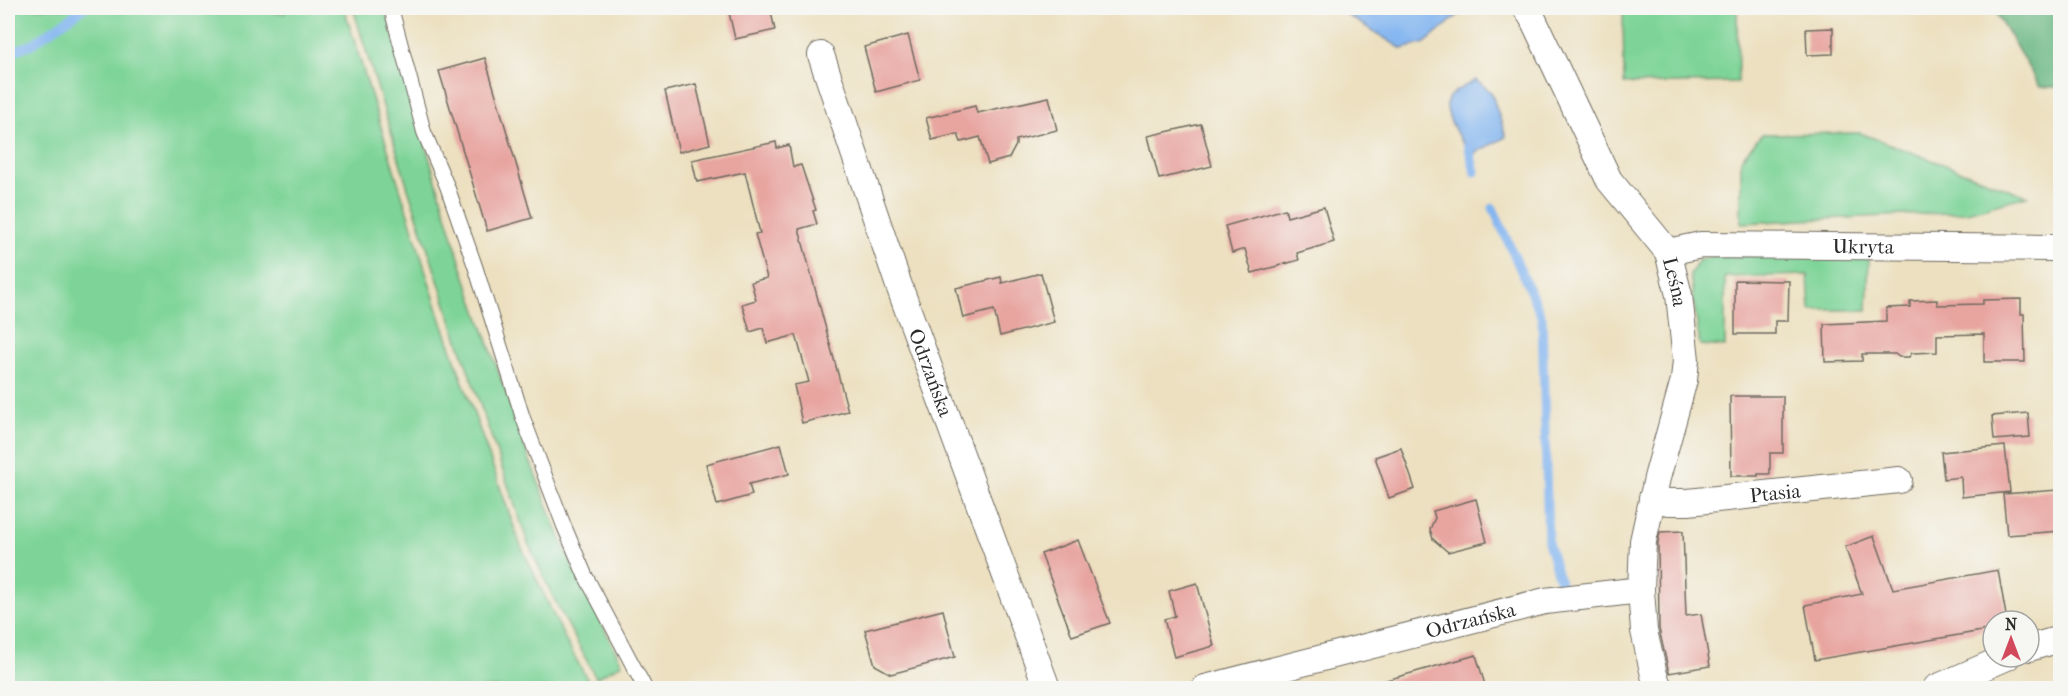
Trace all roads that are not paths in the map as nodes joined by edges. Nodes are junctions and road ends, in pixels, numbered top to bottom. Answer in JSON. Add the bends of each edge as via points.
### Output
{"nodes":[{"id":1,"x":392,"y":8,"type":"edge"},
{"id":2,"x":1526,"y":8,"type":"edge"},
{"id":3,"x":821,"y":55,"type":"dead end"},
{"id":4,"x":2061,"y":248,"type":"edge"},
{"id":5,"x":1668,"y":252,"type":"junction"},
{"id":6,"x":1899,"y":480,"type":"dead end"},
{"id":7,"x":1652,"y":498,"type":"junction"},
{"id":8,"x":1641,"y":590,"type":"junction"},
{"id":9,"x":2061,"y":639,"type":"edge"},
{"id":10,"x":2041,"y":645,"type":"edge"},
{"id":11,"x":1981,"y":668,"type":"edge"},
{"id":12,"x":645,"y":688,"type":"edge"},
{"id":13,"x":1047,"y":688,"type":"edge"},
{"id":14,"x":1205,"y":688,"type":"edge"},
{"id":15,"x":1659,"y":688,"type":"edge"},
{"id":16,"x":1936,"y":688,"type":"edge"}],
"edges":[{"from":1,"to":12,"type":"lane","via":[[424,132],[475,266],[523,418],[585,575]]},
{"from":2,"to":5,"type":"street","name":"Leśna","via":[[1609,180]]},
{"from":3,"to":13,"type":"street","name":"Odrzańska","via":[[898,283]]},
{"from":4,"to":5,"type":"street","name":"Ukryta","via":[[1701,245]]},
{"from":5,"to":7,"type":"street","name":"Leśna","via":[[1679,295],[1686,360],[1681,395]]},
{"from":6,"to":7,"type":"street","name":"Ptasia","via":[[1688,502]]},
{"from":7,"to":8,"type":"street","name":"Leśna","via":[[1642,541]]},
{"from":8,"to":14,"type":"street","name":"Odrzańska","via":[[1545,601]]},
{"from":8,"to":15,"type":"street","via":[[1644,631]]},
{"from":9,"to":10,"type":"street"},
{"from":11,"to":16,"type":"street"}]}
